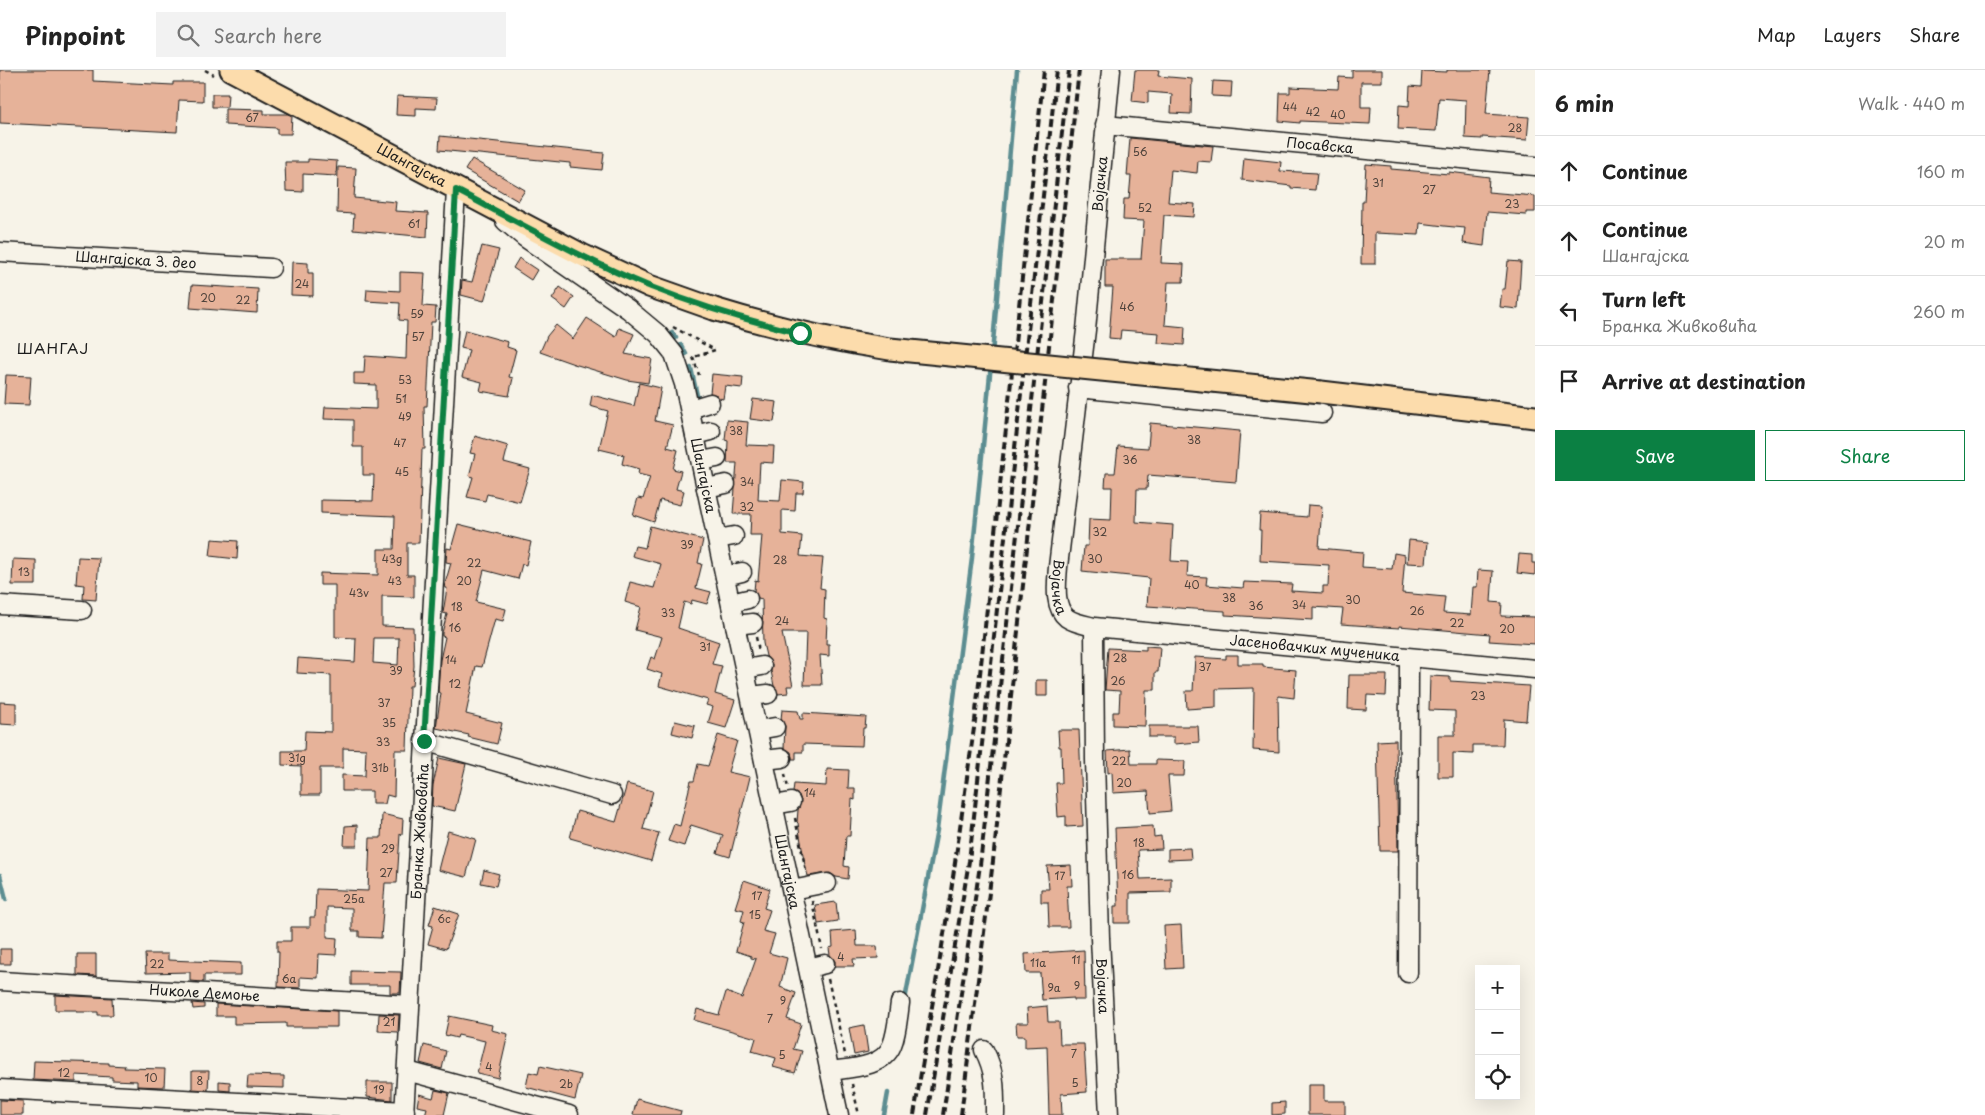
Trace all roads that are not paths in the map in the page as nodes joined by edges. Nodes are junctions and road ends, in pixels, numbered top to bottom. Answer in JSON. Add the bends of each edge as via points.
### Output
{"nodes":[{"id":1,"x":231,"y":70,"type":"edge"},
{"id":2,"x":1111,"y":70,"type":"edge"},
{"id":3,"x":1105,"y":125,"type":"junction"},
{"id":4,"x":1535,"y":166,"type":"edge"},
{"id":5,"x":456,"y":190,"type":"junction"},
{"id":6,"x":493,"y":210,"type":"junction"},
{"id":7,"x":0,"y":252,"type":"edge"},
{"id":8,"x":271,"y":268,"type":"dead end"},
{"id":9,"x":1078,"y":388,"type":"junction"},
{"id":10,"x":710,"y":403,"type":"dead end"},
{"id":11,"x":690,"y":409,"type":"junction"},
{"id":12,"x":1322,"y":413,"type":"dead end"},
{"id":13,"x":1535,"y":416,"type":"edge"},
{"id":14,"x":726,"y":484,"type":"dead end"},
{"id":15,"x":706,"y":488,"type":"junction"},
{"id":16,"x":0,"y":605,"type":"edge"},
{"id":17,"x":82,"y":610,"type":"dead end"},
{"id":18,"x":1094,"y":627,"type":"junction"},
{"id":19,"x":1409,"y":658,"type":"junction"},
{"id":20,"x":1535,"y":669,"type":"edge"},
{"id":21,"x":768,"y":694,"type":"dead end"},
{"id":22,"x":750,"y":696,"type":"junction"},
{"id":23,"x":775,"y":727,"type":"dead end"},
{"id":24,"x":758,"y":730,"type":"junction"},
{"id":25,"x":424,"y":741,"type":"junction"},
{"id":26,"x":782,"y":758,"type":"dead end"},
{"id":27,"x":764,"y":760,"type":"junction"},
{"id":28,"x":612,"y":795,"type":"dead end"},
{"id":29,"x":791,"y":802,"type":"dead end"},
{"id":30,"x":774,"y":805,"type":"junction"},
{"id":31,"x":827,"y":883,"type":"dead end"},
{"id":32,"x":792,"y":890,"type":"junction"},
{"id":33,"x":1408,"y":973,"type":"dead end"},
{"id":34,"x":0,"y":981,"type":"edge"},
{"id":35,"x":900,"y":1003,"type":"dead end"},
{"id":36,"x":410,"y":1005,"type":"junction"},
{"id":37,"x":984,"y":1050,"type":"dead end"},
{"id":38,"x":407,"y":1071,"type":"junction"},
{"id":39,"x":830,"y":1071,"type":"junction"},
{"id":40,"x":0,"y":1089,"type":"edge"},
{"id":41,"x":404,"y":1113,"type":"edge"},
{"id":42,"x":569,"y":1115,"type":"edge"},
{"id":43,"x":839,"y":1115,"type":"edge"},
{"id":44,"x":995,"y":1115,"type":"edge"},
{"id":45,"x":1109,"y":1115,"type":"edge"}],
"edges":[{"from":1,"to":5,"type":"main road","name":"Шангајска"},
{"from":2,"to":3,"type":"street","name":"Војачка"},
{"from":3,"to":4,"type":"street","name":"Посавска"},
{"from":3,"to":9,"type":"street","name":"Војачка"},
{"from":5,"to":6,"type":"main road","name":"Шангајска"},
{"from":5,"to":25,"type":"street","name":"Бранка Живковића"},
{"from":6,"to":11,"type":"street","name":"Шангајска","via":[[524,237],[648,325],[686,360]]},
{"from":6,"to":13,"type":"main road","bridge":true,"via":[[649,286],[754,322],[831,340],[890,349]]},
{"from":7,"to":8,"type":"street","name":"Шангајска 3. део"},
{"from":9,"to":12,"type":"street"},
{"from":9,"to":18,"type":"street","name":"Војачка","via":[[1057,591],[1060,609],[1066,618]]},
{"from":10,"to":11,"type":"street"},
{"from":11,"to":15,"type":"street","name":"Шангајска","via":[[703,433],[709,459]]},
{"from":14,"to":15,"type":"street"},
{"from":15,"to":22,"type":"street","name":"Шангајска","via":[[726,538],[753,668]]},
{"from":16,"to":17,"type":"street"},
{"from":18,"to":19,"type":"street","name":"Јасеновачких мученика"},
{"from":18,"to":45,"type":"street","name":"Војачка","via":[[1100,938]]},
{"from":19,"to":20,"type":"street","name":"Јасеновачких мученика"},
{"from":19,"to":33,"type":"street"},
{"from":21,"to":22,"type":"street"},
{"from":22,"to":24,"type":"street","name":"Шангајска"},
{"from":23,"to":24,"type":"street"},
{"from":24,"to":27,"type":"street","name":"Шангајска"},
{"from":25,"to":28,"type":"street"},
{"from":25,"to":36,"type":"street","name":"Бранка Живковића"},
{"from":26,"to":27,"type":"street"},
{"from":27,"to":30,"type":"street","name":"Шангајска"},
{"from":29,"to":30,"type":"street"},
{"from":30,"to":32,"type":"street","name":"Шангајска"},
{"from":31,"to":32,"type":"street"},
{"from":32,"to":39,"type":"street","name":"Шангајска","via":[[817,966]]},
{"from":34,"to":36,"type":"street","name":"Николе Демоње"},
{"from":35,"to":39,"type":"street","via":[[892,1046],[885,1055],[859,1067]]},
{"from":36,"to":38,"type":"street","name":"Бранка Живковића"},
{"from":37,"to":44,"type":"street","via":[[992,1064]]},
{"from":38,"to":41,"type":"street","name":"Бранка Живковића"},
{"from":38,"to":42,"type":"street"},
{"from":39,"to":43,"type":"street","name":"Шангајска"},
{"from":40,"to":41,"type":"street"}]}
